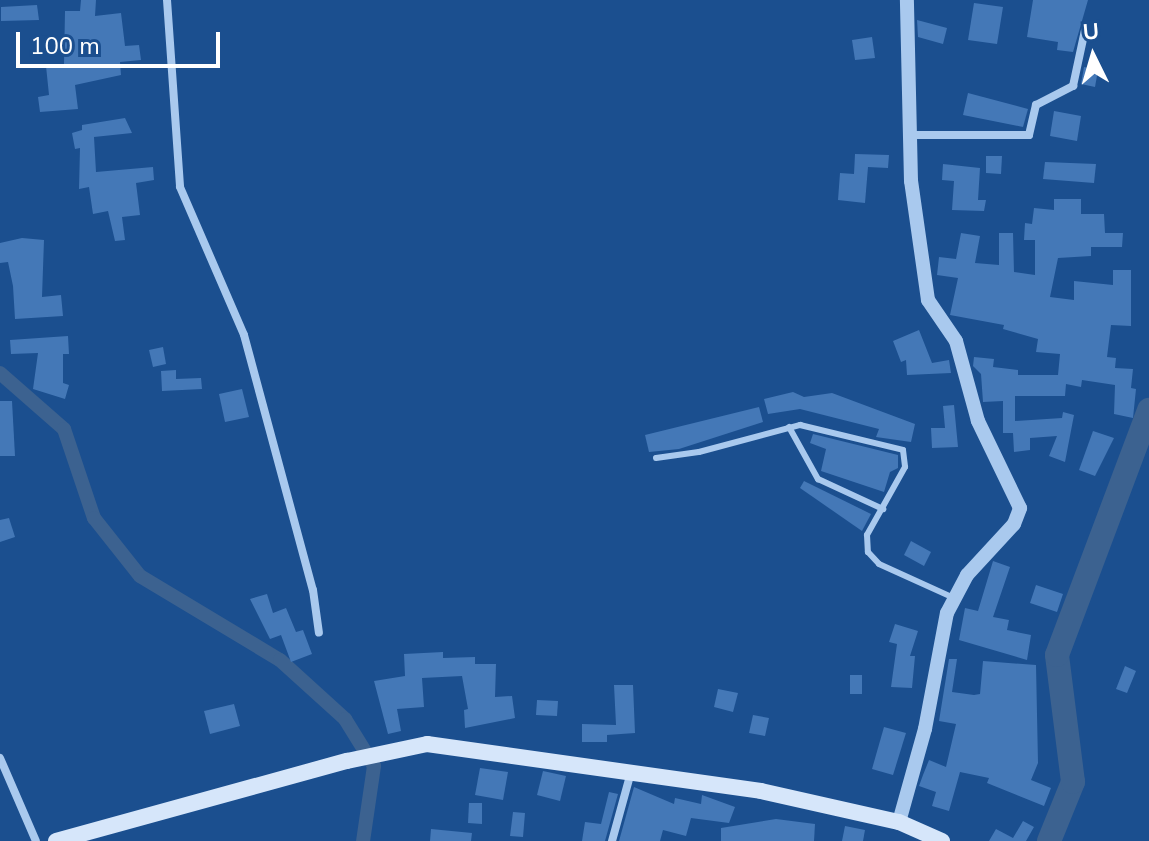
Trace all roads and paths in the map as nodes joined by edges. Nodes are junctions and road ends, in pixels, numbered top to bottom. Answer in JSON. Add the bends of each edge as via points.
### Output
{"nodes":[{"id":1,"x":167,"y":0,"type":"edge"},
{"id":2,"x":907,"y":0,"type":"edge"},
{"id":3,"x":1085,"y":30,"type":"dead end"},
{"id":4,"x":911,"y":135,"type":"junction"},
{"id":5,"x":789,"y":427,"type":"junction"},
{"id":6,"x":656,"y":458,"type":"dead end"},
{"id":7,"x":883,"y":509,"type":"junction"},
{"id":8,"x":954,"y":598,"type":"junction"},
{"id":9,"x":319,"y":633,"type":"dead end"},
{"id":10,"x":0,"y":758,"type":"edge"},
{"id":11,"x":631,"y":771,"type":"junction"},
{"id":12,"x":904,"y":829,"type":"edge"},
{"id":13,"x":36,"y":841,"type":"edge"},
{"id":14,"x":56,"y":841,"type":"edge"},
{"id":15,"x":612,"y":841,"type":"edge"},
{"id":16,"x":942,"y":841,"type":"edge"}],
"edges":[{"from":1,"to":9,"type":"street","via":[[180,187],[244,335],[305,560]]},
{"from":2,"to":4,"type":"street"},
{"from":3,"to":4,"type":"street","via":[[1073,86],[1036,105],[1029,135]]},
{"from":4,"to":8,"type":"street","via":[[911,181],[928,300],[956,341],[978,421],[1020,504],[1014,524],[980,559]]},
{"from":5,"to":6,"type":"lane"},
{"from":5,"to":7,"type":"lane","via":[[818,479]]},
{"from":5,"to":7,"type":"lane","via":[[816,427],[903,450],[905,467]]},
{"from":7,"to":8,"type":"lane","via":[[866,540],[873,559]]},
{"from":8,"to":12,"type":"street","via":[[942,629]]},
{"from":10,"to":13,"type":"street"},
{"from":11,"to":12,"type":"main road","via":[[761,791]]},
{"from":11,"to":14,"type":"main road","via":[[427,744]]},
{"from":11,"to":15,"type":"street"},
{"from":12,"to":16,"type":"main road"}]}
